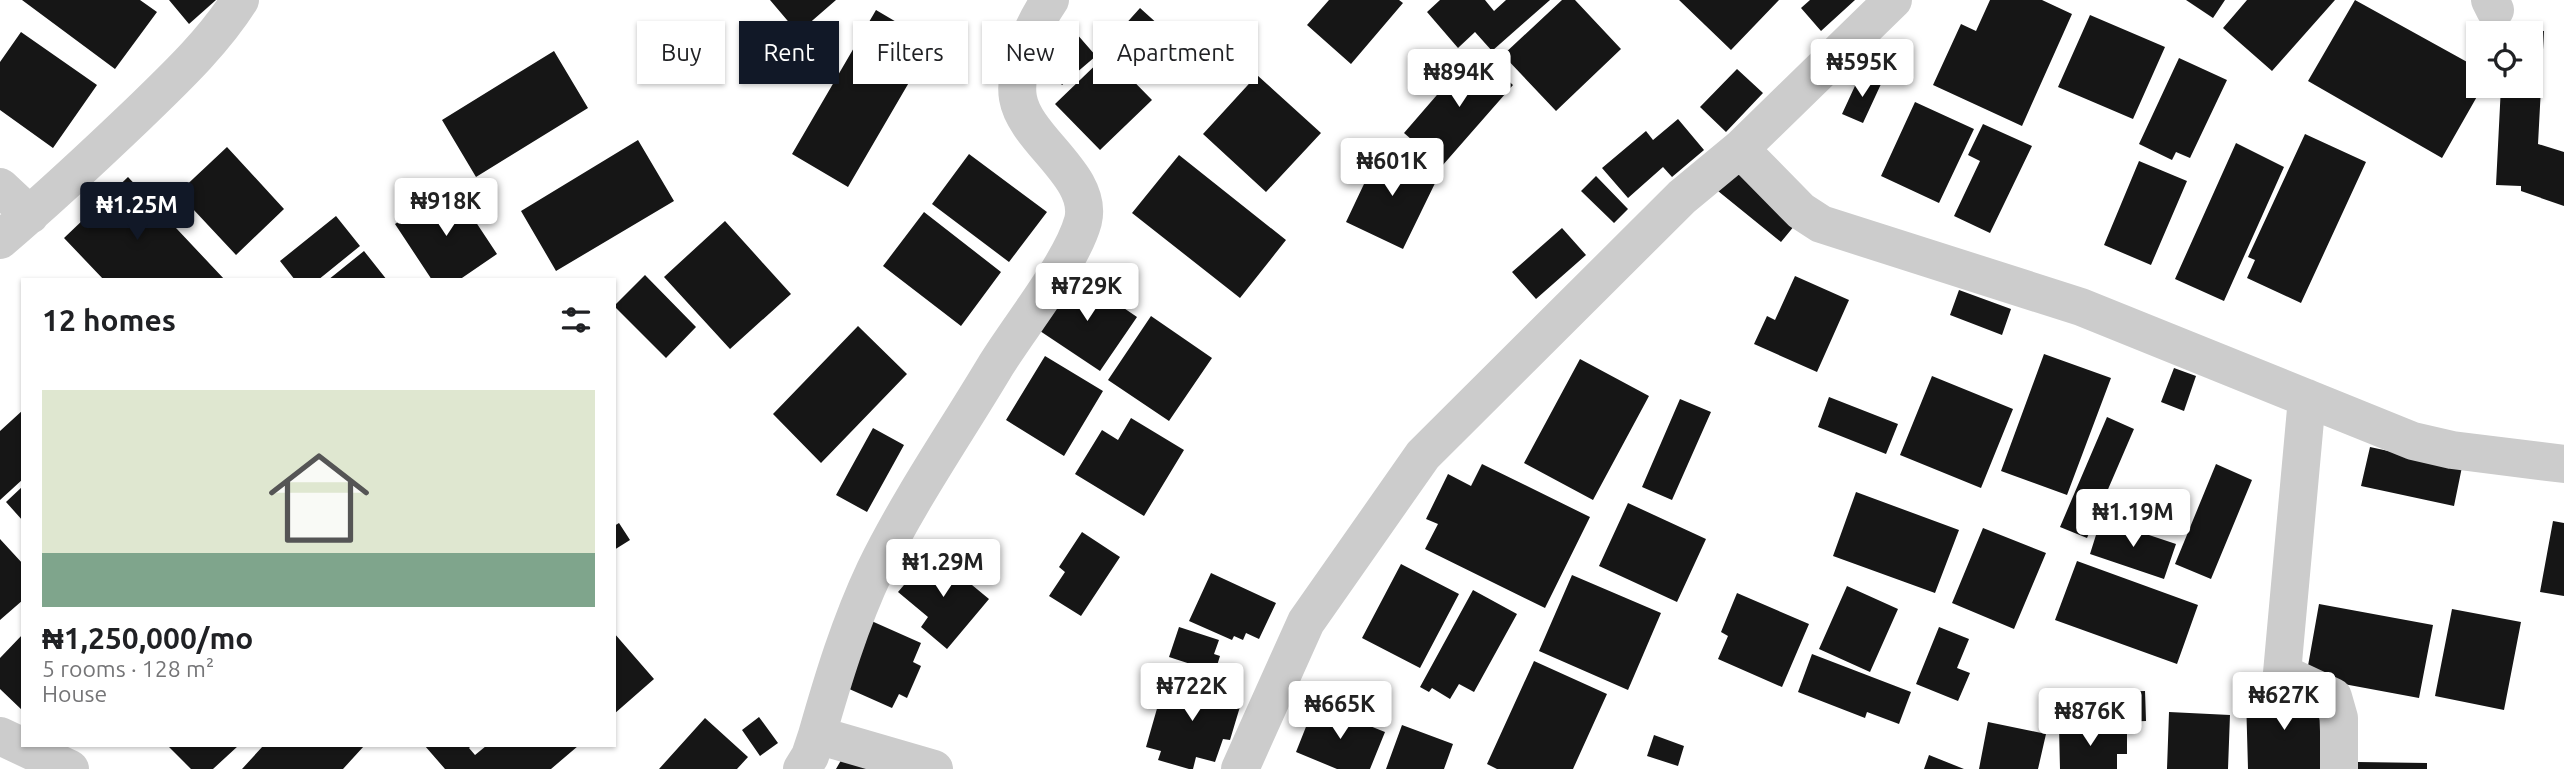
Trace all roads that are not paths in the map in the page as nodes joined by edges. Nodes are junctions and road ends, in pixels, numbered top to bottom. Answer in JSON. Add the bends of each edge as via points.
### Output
{"nodes":[{"id":1,"x":240,"y":0,"type":"edge"},
{"id":2,"x":1051,"y":0,"type":"edge"},
{"id":3,"x":1893,"y":0,"type":"edge"},
{"id":4,"x":1740,"y":149,"type":"junction"},
{"id":5,"x":0,"y":187,"type":"edge"},
{"id":6,"x":30,"y":215,"type":"junction"},
{"id":7,"x":0,"y":240,"type":"edge"},
{"id":8,"x":2307,"y":398,"type":"junction"},
{"id":9,"x":2564,"y":464,"type":"edge"},
{"id":10,"x":817,"y":734,"type":"junction"},
{"id":11,"x":0,"y":736,"type":"edge"},
{"id":12,"x":21,"y":746,"type":"edge"},
{"id":13,"x":23,"y":747,"type":"edge"},
{"id":14,"x":70,"y":769,"type":"edge"},
{"id":15,"x":802,"y":769,"type":"edge"},
{"id":16,"x":934,"y":769,"type":"edge"},
{"id":17,"x":1240,"y":769,"type":"edge"},
{"id":18,"x":2339,"y":769,"type":"edge"}],
"edges":[{"from":1,"to":6,"type":"street","via":[[224,26],[158,95]]},
{"from":2,"to":10,"type":"street","via":[[1035,23],[1018,78],[1018,100],[1083,194],[1083,218],[1074,244],[1007,346],[876,570],[836,668]]},
{"from":3,"to":4,"type":"street"},
{"from":4,"to":8,"type":"street","via":[[1801,211],[1821,224],[2081,307]]},
{"from":4,"to":17,"type":"street","via":[[1682,197],[1423,455],[1306,622]]},
{"from":5,"to":6,"type":"street"},
{"from":6,"to":7,"type":"street"},
{"from":8,"to":9,"type":"street","via":[[2413,441]]},
{"from":8,"to":18,"type":"street","via":[[2283,673],[2333,698],[2339,718]]},
{"from":10,"to":15,"type":"street"},
{"from":10,"to":16,"type":"street"},
{"from":11,"to":12,"type":"street"},
{"from":13,"to":14,"type":"street"}]}
